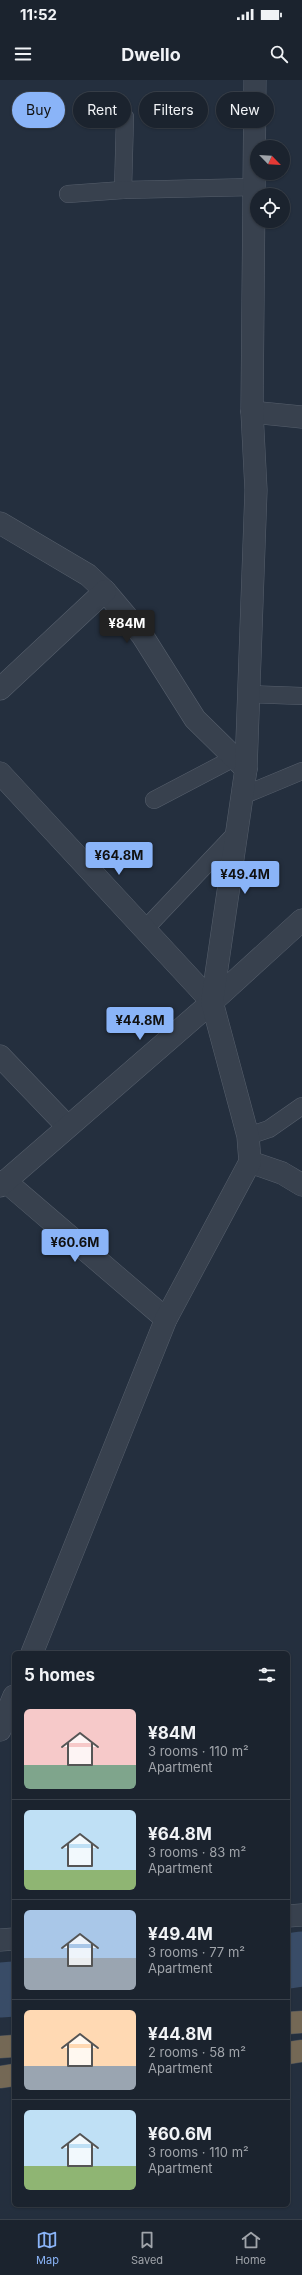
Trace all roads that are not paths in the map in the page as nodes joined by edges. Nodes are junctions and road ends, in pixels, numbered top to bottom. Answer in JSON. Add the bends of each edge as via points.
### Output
{"nodes":[{"id":1,"x":255,"y":80,"type":"edge"},
{"id":2,"x":125,"y":128,"type":"edge"},
{"id":3,"x":254,"y":187,"type":"junction"},
{"id":4,"x":123,"y":190,"type":"junction"},
{"id":5,"x":68,"y":194,"type":"dead end"},
{"id":6,"x":252,"y":412,"type":"junction"},
{"id":7,"x":302,"y":416,"type":"edge"},
{"id":8,"x":0,"y":523,"type":"edge"},
{"id":9,"x":105,"y":591,"type":"junction"},
{"id":10,"x":0,"y":689,"type":"edge"},
{"id":11,"x":248,"y":694,"type":"junction"},
{"id":12,"x":302,"y":696,"type":"edge"},
{"id":13,"x":240,"y":764,"type":"junction"},
{"id":14,"x":302,"y":771,"type":"edge"},
{"id":15,"x":0,"y":773,"type":"edge"},
{"id":16,"x":242,"y":796,"type":"junction"},
{"id":17,"x":154,"y":800,"type":"dead end"},
{"id":18,"x":237,"y":832,"type":"junction"},
{"id":19,"x":302,"y":920,"type":"edge"},
{"id":20,"x":145,"y":929,"type":"junction"},
{"id":21,"x":212,"y":1002,"type":"junction"},
{"id":22,"x":0,"y":1056,"type":"edge"},
{"id":23,"x":302,"y":1106,"type":"edge"},
{"id":24,"x":67,"y":1126,"type":"junction"},
{"id":25,"x":248,"y":1136,"type":"junction"},
{"id":26,"x":250,"y":1162,"type":"junction"},
{"id":27,"x":2,"y":1184,"type":"edge"},
{"id":28,"x":302,"y":1185,"type":"edge"},
{"id":29,"x":166,"y":1319,"type":"junction"},
{"id":30,"x":33,"y":1651,"type":"edge"},
{"id":31,"x":12,"y":1701,"type":"edge"},
{"id":32,"x":0,"y":1730,"type":"edge"},
{"id":33,"x":302,"y":1914,"type":"edge"},
{"id":34,"x":290,"y":1916,"type":"edge"},
{"id":35,"x":12,"y":1939,"type":"edge"},
{"id":36,"x":0,"y":1940,"type":"edge"},
{"id":37,"x":302,"y":2022,"type":"edge"},
{"id":38,"x":290,"y":2023,"type":"edge"},
{"id":39,"x":12,"y":2046,"type":"edge"},
{"id":40,"x":0,"y":2047,"type":"edge"},
{"id":41,"x":302,"y":2051,"type":"edge"},
{"id":42,"x":290,"y":2053,"type":"edge"},
{"id":43,"x":12,"y":2075,"type":"edge"},
{"id":44,"x":0,"y":2077,"type":"edge"}],
"edges":[{"from":1,"to":3,"type":"street"},
{"from":2,"to":4,"type":"lane"},
{"from":3,"to":4,"type":"lane"},
{"from":3,"to":6,"type":"street"},
{"from":4,"to":5,"type":"lane"},
{"from":6,"to":7,"type":"street"},
{"from":6,"to":11,"type":"street","via":[[256,490]]},
{"from":8,"to":9,"type":"street","via":[[88,575]]},
{"from":9,"to":10,"type":"street"},
{"from":9,"to":13,"type":"street","via":[[142,635],[195,718]]},
{"from":11,"to":12,"type":"lane"},
{"from":11,"to":13,"type":"street"},
{"from":13,"to":16,"type":"street"},
{"from":13,"to":17,"type":"lane"},
{"from":14,"to":16,"type":"lane"},
{"from":15,"to":20,"type":"street"},
{"from":16,"to":18,"type":"street"},
{"from":18,"to":20,"type":"lane"},
{"from":18,"to":21,"type":"street"},
{"from":19,"to":21,"type":"street"},
{"from":20,"to":21,"type":"street"},
{"from":21,"to":24,"type":"street"},
{"from":21,"to":25,"type":"street"},
{"from":22,"to":24,"type":"street"},
{"from":23,"to":25,"type":"lane","via":[[269,1129]]},
{"from":24,"to":27,"type":"street"},
{"from":25,"to":26,"type":"street"},
{"from":26,"to":28,"type":"street","via":[[282,1173]]},
{"from":26,"to":29,"type":"street"},
{"from":27,"to":29,"type":"street"},
{"from":29,"to":30,"type":"street"},
{"from":31,"to":32,"type":"street"},
{"from":33,"to":34,"type":"street"},
{"from":35,"to":36,"type":"street"},
{"from":37,"to":38,"type":"highway"},
{"from":39,"to":40,"type":"highway"},
{"from":41,"to":42,"type":"highway"},
{"from":43,"to":44,"type":"highway"}]}
